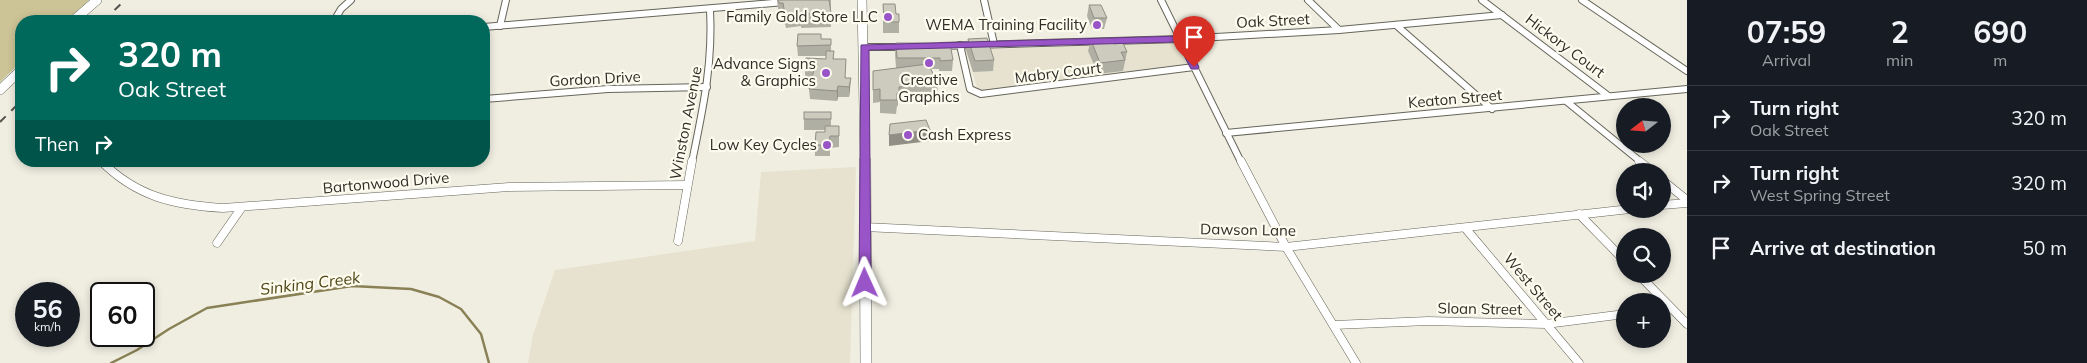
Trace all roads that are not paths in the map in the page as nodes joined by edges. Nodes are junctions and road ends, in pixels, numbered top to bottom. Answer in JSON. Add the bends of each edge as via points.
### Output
{"nodes":[{"id":1,"x":97,"y":0,"type":"edge"},
{"id":2,"x":350,"y":0,"type":"edge"},
{"id":3,"x":506,"y":0,"type":"edge"},
{"id":4,"x":862,"y":0,"type":"edge"},
{"id":5,"x":984,"y":0,"type":"edge"},
{"id":6,"x":1161,"y":0,"type":"edge"},
{"id":7,"x":1308,"y":0,"type":"edge"},
{"id":8,"x":1482,"y":0,"type":"edge"},
{"id":9,"x":1582,"y":0,"type":"edge"},
{"id":10,"x":794,"y":2,"type":"edge"},
{"id":11,"x":710,"y":9,"type":"junction"},
{"id":12,"x":80,"y":15,"type":"edge"},
{"id":13,"x":338,"y":15,"type":"edge"},
{"id":14,"x":1502,"y":15,"type":"junction"},
{"id":15,"x":1396,"y":24,"type":"junction"},
{"id":16,"x":500,"y":26,"type":"junction"},
{"id":17,"x":490,"y":27,"type":"edge"},
{"id":18,"x":1340,"y":30,"type":"junction"},
{"id":19,"x":1181,"y":39,"type":"junction"},
{"id":20,"x":994,"y":44,"type":"junction"},
{"id":21,"x":960,"y":45,"type":"junction"},
{"id":22,"x":936,"y":46,"type":"edge"},
{"id":23,"x":864,"y":47,"type":"junction"},
{"id":24,"x":912,"y":47,"type":"edge"},
{"id":25,"x":1194,"y":67,"type":"junction"},
{"id":26,"x":1687,"y":71,"type":"edge"},
{"id":27,"x":15,"y":76,"type":"edge"},
{"id":28,"x":707,"y":87,"type":"junction"},
{"id":29,"x":1687,"y":89,"type":"edge"},
{"id":30,"x":0,"y":90,"type":"edge"},
{"id":31,"x":1607,"y":96,"type":"junction"},
{"id":32,"x":490,"y":99,"type":"edge"},
{"id":33,"x":1566,"y":101,"type":"junction"},
{"id":34,"x":1492,"y":109,"type":"junction"},
{"id":35,"x":1226,"y":133,"type":"junction"},
{"id":36,"x":1642,"y":163,"type":"edge"},
{"id":37,"x":107,"y":167,"type":"edge"},
{"id":38,"x":687,"y":185,"type":"junction"},
{"id":39,"x":1671,"y":188,"type":"edge"},
{"id":40,"x":1687,"y":202,"type":"edge"},
{"id":41,"x":1671,"y":204,"type":"edge"},
{"id":42,"x":242,"y":207,"type":"junction"},
{"id":43,"x":1616,"y":210,"type":"edge"},
{"id":44,"x":1579,"y":214,"type":"junction"},
{"id":45,"x":864,"y":227,"type":"junction"},
{"id":46,"x":1466,"y":229,"type":"junction"},
{"id":47,"x":678,"y":241,"type":"dead end"},
{"id":48,"x":217,"y":243,"type":"dead end"},
{"id":49,"x":1286,"y":247,"type":"junction"},
{"id":50,"x":1616,"y":252,"type":"edge"},
{"id":51,"x":1647,"y":283,"type":"edge"},
{"id":52,"x":1672,"y":308,"type":"joint"},
{"id":53,"x":1616,"y":315,"type":"edge"},
{"id":54,"x":1546,"y":324,"type":"junction"},
{"id":55,"x":1687,"y":324,"type":"edge"},
{"id":56,"x":1334,"y":325,"type":"junction"},
{"id":57,"x":866,"y":363,"type":"edge"},
{"id":58,"x":1356,"y":363,"type":"edge"},
{"id":59,"x":1578,"y":363,"type":"edge"}],
"edges":[{"from":1,"to":12,"type":"main road"},
{"from":2,"to":13,"type":"street"},
{"from":3,"to":16,"type":"street"},
{"from":4,"to":23,"type":"main road"},
{"from":5,"to":20,"type":"street"},
{"from":6,"to":19,"type":"street"},
{"from":7,"to":18,"type":"street"},
{"from":8,"to":14,"type":"street","name":"Hickory Court"},
{"from":9,"to":26,"type":"street"},
{"from":10,"to":11,"type":"street"},
{"from":11,"to":16,"type":"street"},
{"from":11,"to":28,"type":"street","name":"Winston Avenue","via":[[712,42]]},
{"from":14,"to":15,"type":"street","name":"Oak Street"},
{"from":14,"to":31,"type":"street","name":"Hickory Court"},
{"from":15,"to":18,"type":"street","name":"Oak Street"},
{"from":15,"to":34,"type":"street"},
{"from":16,"to":17,"type":"street"},
{"from":18,"to":19,"type":"street","name":"Oak Street"},
{"from":19,"to":20,"type":"street","name":"Oak Street"},
{"from":19,"to":25,"type":"street"},
{"from":20,"to":21,"type":"street","name":"Oak Street"},
{"from":21,"to":22,"type":"street","name":"Oak Street"},
{"from":21,"to":25,"type":"street","name":"Mabry Court","via":[[970,89],[981,94]]},
{"from":23,"to":24,"type":"street"},
{"from":23,"to":45,"type":"main road"},
{"from":25,"to":35,"type":"street"},
{"from":27,"to":30,"type":"main road"},
{"from":28,"to":32,"type":"street","name":"Gordon Drive","via":[[608,89]]},
{"from":28,"to":38,"type":"street","name":"Winston Avenue"},
{"from":29,"to":31,"type":"street","name":"Keaton Street"},
{"from":31,"to":33,"type":"street","name":"Keaton Street"},
{"from":33,"to":34,"type":"street","name":"Keaton Street"},
{"from":33,"to":36,"type":"street"},
{"from":34,"to":35,"type":"street","name":"Keaton Street"},
{"from":35,"to":49,"type":"street"},
{"from":37,"to":42,"type":"street","name":"Bartonwood Drive","via":[[143,194],[164,201],[202,207]]},
{"from":38,"to":42,"type":"street","name":"Bartonwood Drive","via":[[509,187]]},
{"from":38,"to":47,"type":"street","name":"Winston Avenue"},
{"from":39,"to":40,"type":"street"},
{"from":40,"to":41,"type":"street"},
{"from":42,"to":48,"type":"street"},
{"from":43,"to":44,"type":"street","name":"Dawson Lane"},
{"from":44,"to":46,"type":"street","name":"Dawson Lane"},
{"from":44,"to":50,"type":"street"},
{"from":45,"to":49,"type":"street","name":"Dawson Lane"},
{"from":45,"to":57,"type":"main road"},
{"from":46,"to":49,"type":"street","name":"Dawson Lane"},
{"from":46,"to":54,"type":"street","name":"West Street"},
{"from":49,"to":56,"type":"street"},
{"from":51,"to":52,"type":"street"},
{"from":52,"to":55,"type":"street"},
{"from":53,"to":54,"type":"street","name":"Sloan Street"},
{"from":54,"to":56,"type":"street","name":"Sloan Street","via":[[1428,321]]},
{"from":54,"to":59,"type":"street","name":"West Street"},
{"from":56,"to":58,"type":"street"}]}
